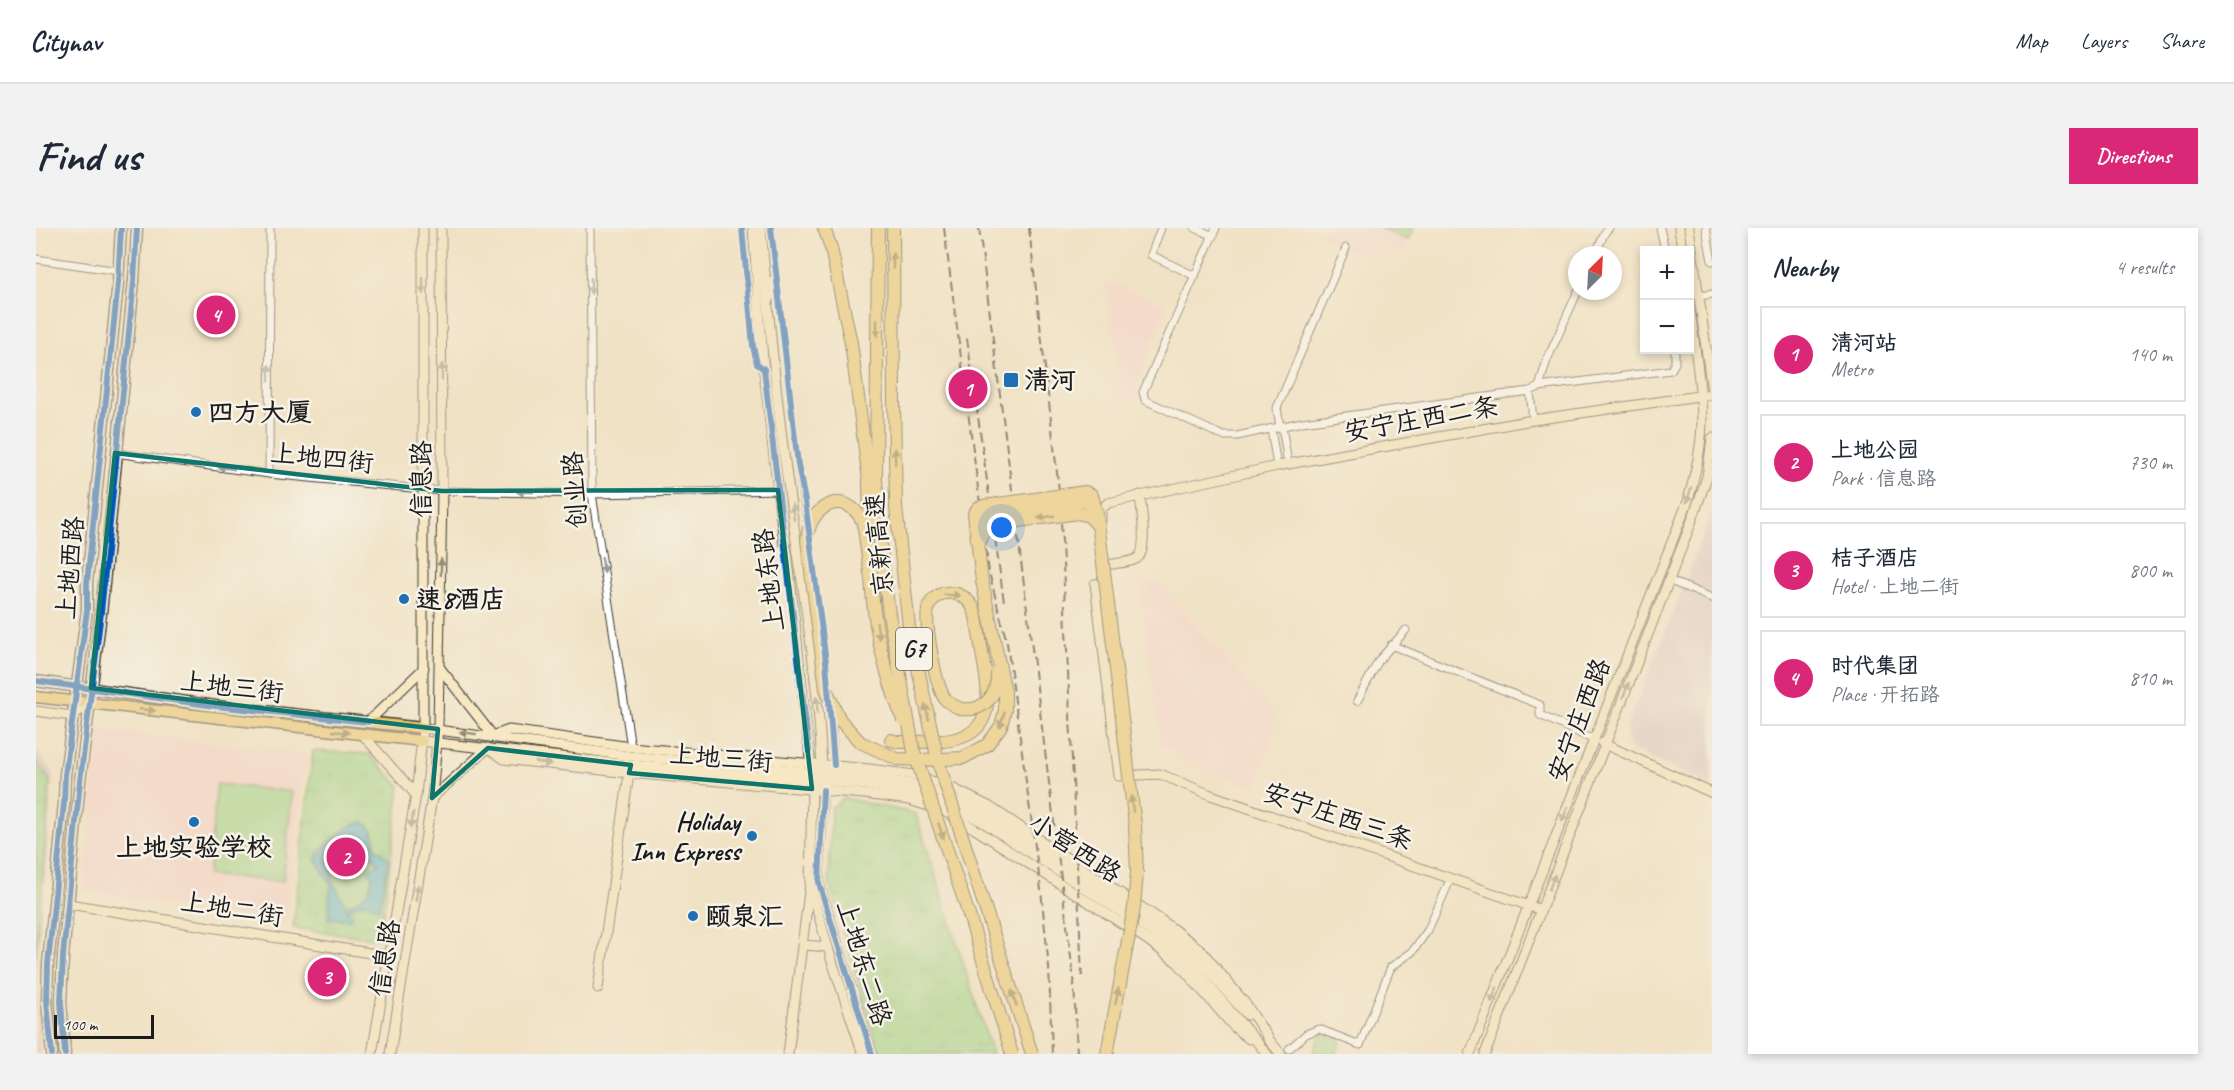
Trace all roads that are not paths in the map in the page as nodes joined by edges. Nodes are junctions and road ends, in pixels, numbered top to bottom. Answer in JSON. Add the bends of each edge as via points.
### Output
{"nodes":[{"id":1,"x":121,"y":228,"type":"edge"},
{"id":2,"x":137,"y":228,"type":"edge"},
{"id":3,"x":270,"y":228,"type":"edge"},
{"id":4,"x":423,"y":228,"type":"edge"},
{"id":5,"x":441,"y":228,"type":"edge"},
{"id":6,"x":590,"y":228,"type":"edge"},
{"id":7,"x":742,"y":228,"type":"edge"},
{"id":8,"x":753,"y":228,"type":"edge"},
{"id":9,"x":761,"y":228,"type":"edge"},
{"id":10,"x":771,"y":228,"type":"edge"},
{"id":11,"x":824,"y":228,"type":"edge"},
{"id":12,"x":878,"y":228,"type":"edge"},
{"id":13,"x":893,"y":228,"type":"edge"},
{"id":14,"x":1161,"y":228,"type":"edge"},
{"id":15,"x":1195,"y":228,"type":"edge"},
{"id":16,"x":1216,"y":228,"type":"edge"},
{"id":17,"x":1609,"y":228,"type":"edge"},
{"id":18,"x":1660,"y":228,"type":"edge"},
{"id":19,"x":1679,"y":228,"type":"edge"},
{"id":20,"x":1689,"y":228,"type":"edge"},
{"id":21,"x":1706,"y":228,"type":"edge"},
{"id":22,"x":1213,"y":236,"type":"junction"},
{"id":23,"x":1598,"y":246,"type":"edge"},
{"id":24,"x":1664,"y":246,"type":"edge"},
{"id":25,"x":1681,"y":246,"type":"edge"},
{"id":26,"x":1346,"y":248,"type":"dead end"},
{"id":27,"x":36,"y":259,"type":"edge"},
{"id":28,"x":1712,"y":261,"type":"edge"},
{"id":29,"x":119,"y":271,"type":"junction"},
{"id":30,"x":1195,"y":276,"type":"junction"},
{"id":31,"x":775,"y":278,"type":"junction"},
{"id":32,"x":1712,"y":294,"type":"edge"},
{"id":33,"x":1700,"y":297,"type":"junction"},
{"id":34,"x":1574,"y":300,"type":"edge"},
{"id":35,"x":767,"y":308,"type":"junction"},
{"id":36,"x":1694,"y":345,"type":"edge"},
{"id":37,"x":1675,"y":354,"type":"edge"},
{"id":38,"x":764,"y":369,"type":"junction"},
{"id":39,"x":1539,"y":387,"type":"junction"},
{"id":40,"x":1530,"y":392,"type":"junction"},
{"id":41,"x":1712,"y":392,"type":"edge"},
{"id":42,"x":1701,"y":396,"type":"junction"},
{"id":43,"x":1533,"y":420,"type":"junction"},
{"id":44,"x":1281,"y":426,"type":"junction"},
{"id":45,"x":1270,"y":429,"type":"junction"},
{"id":46,"x":1712,"y":438,"type":"edge"},
{"id":47,"x":115,"y":453,"type":"junction"},
{"id":48,"x":1288,"y":464,"type":"junction"},
{"id":49,"x":1277,"y":466,"type":"junction"},
{"id":50,"x":269,"y":474,"type":"junction"},
{"id":51,"x":423,"y":490,"type":"junction"},
{"id":52,"x":778,"y":490,"type":"junction"},
{"id":53,"x":442,"y":491,"type":"junction"},
{"id":54,"x":592,"y":494,"type":"junction"},
{"id":55,"x":1140,"y":495,"type":"junction"},
{"id":56,"x":1099,"y":527,"type":"junction"},
{"id":57,"x":978,"y":548,"type":"junction"},
{"id":58,"x":1107,"y":565,"type":"junction"},
{"id":59,"x":872,"y":579,"type":"junction"},
{"id":60,"x":1668,"y":580,"type":"junction"},
{"id":61,"x":1712,"y":598,"type":"edge"},
{"id":62,"x":1406,"y":630,"type":"dead end"},
{"id":63,"x":994,"y":635,"type":"junction"},
{"id":64,"x":1392,"y":645,"type":"junction"},
{"id":65,"x":424,"y":668,"type":"junction"},
{"id":66,"x":440,"y":668,"type":"junction"},
{"id":67,"x":36,"y":681,"type":"edge"},
{"id":68,"x":77,"y":686,"type":"junction"},
{"id":69,"x":91,"y":688,"type":"junction"},
{"id":70,"x":36,"y":697,"type":"edge"},
{"id":71,"x":1357,"y":701,"type":"dead end"},
{"id":72,"x":74,"y":702,"type":"junction"},
{"id":73,"x":89,"y":704,"type":"junction"},
{"id":74,"x":36,"y":711,"type":"edge"},
{"id":75,"x":72,"y":716,"type":"junction"},
{"id":76,"x":368,"y":722,"type":"junction"},
{"id":77,"x":423,"y":728,"type":"junction"},
{"id":78,"x":438,"y":729,"type":"junction"},
{"id":79,"x":363,"y":735,"type":"junction"},
{"id":80,"x":493,"y":736,"type":"junction"},
{"id":81,"x":891,"y":740,"type":"dead end"},
{"id":82,"x":1594,"y":740,"type":"junction"},
{"id":83,"x":422,"y":741,"type":"junction"},
{"id":84,"x":437,"y":742,"type":"junction"},
{"id":85,"x":1605,"y":744,"type":"junction"},
{"id":86,"x":488,"y":748,"type":"junction"},
{"id":87,"x":914,"y":752,"type":"junction"},
{"id":88,"x":630,"y":760,"type":"junction"},
{"id":89,"x":834,"y":765,"type":"junction"},
{"id":90,"x":811,"y":776,"type":"junction"},
{"id":91,"x":822,"y":777,"type":"junction"},
{"id":92,"x":1712,"y":793,"type":"edge"},
{"id":93,"x":416,"y":795,"type":"junction"},
{"id":94,"x":432,"y":798,"type":"junction"},
{"id":95,"x":1451,"y":878,"type":"junction"},
{"id":96,"x":814,"y":884,"type":"junction"},
{"id":97,"x":69,"y":904,"type":"junction"},
{"id":98,"x":1528,"y":905,"type":"junction"},
{"id":99,"x":1541,"y":910,"type":"junction"},
{"id":100,"x":803,"y":945,"type":"junction"},
{"id":101,"x":828,"y":947,"type":"junction"},
{"id":102,"x":388,"y":956,"type":"junction"},
{"id":103,"x":598,"y":988,"type":"dead end"},
{"id":104,"x":1271,"y":1042,"type":"junction"},
{"id":105,"x":1265,"y":1052,"type":"edge"},
{"id":106,"x":1285,"y":1052,"type":"edge"},
{"id":107,"x":52,"y":1054,"type":"edge"},
{"id":108,"x":65,"y":1054,"type":"edge"},
{"id":109,"x":372,"y":1054,"type":"edge"},
{"id":110,"x":390,"y":1054,"type":"edge"},
{"id":111,"x":788,"y":1054,"type":"edge"},
{"id":112,"x":863,"y":1054,"type":"edge"},
{"id":113,"x":872,"y":1054,"type":"edge"},
{"id":114,"x":1012,"y":1054,"type":"edge"},
{"id":115,"x":1032,"y":1054,"type":"edge"},
{"id":116,"x":1107,"y":1054,"type":"edge"},
{"id":117,"x":1470,"y":1054,"type":"edge"},
{"id":118,"x":1485,"y":1054,"type":"edge"}],
"edges":[{"from":1,"to":29,"type":"main road","name":"上地西路"},
{"from":2,"to":47,"type":"main road","name":"上地西路"},
{"from":50,"to":3,"type":"street","one_way":true},
{"from":4,"to":51,"type":"main road","name":"信息路","one_way":true},
{"from":53,"to":5,"type":"main road","name":"信息路","one_way":true},
{"from":6,"to":54,"type":"street","name":"创业路","one_way":true},
{"from":7,"to":38,"type":"street","via":[[753,346],[757,364]]},
{"from":8,"to":38,"type":"main road","name":"上地东路"},
{"from":9,"to":35,"type":"main road","name":"上地东路"},
{"from":10,"to":31,"type":"street"},
{"from":11,"to":59,"type":"highway","bridge":true,"via":[[851,343],[869,481]]},
{"from":12,"to":87,"type":"highway","name":"京新高速","number":"G7","one_way":true,"bridge":true,"via":[[876,455],[880,531],[889,614]]},
{"from":115,"to":13,"type":"highway","name":"京新高速","number":"G7","one_way":true,"bridge":true,"via":[[938,761],[909,627],[896,507]]},
{"from":14,"to":30,"type":"street","via":[[1150,255]]},
{"from":15,"to":22,"type":"street"},
{"from":16,"to":22,"type":"street"},
{"from":17,"to":23,"type":"street"},
{"from":18,"to":24,"type":"street"},
{"from":19,"to":25,"type":"main road"},
{"from":20,"to":33,"type":"main road"},
{"from":21,"to":28,"type":"street"},
{"from":22,"to":30,"type":"street"},
{"from":26,"to":44,"type":"street","via":[[1276,408]]},
{"from":27,"to":29,"type":"street"},
{"from":29,"to":68,"type":"main road","name":"上地西路"},
{"from":30,"to":45,"type":"street","via":[[1149,376],[1144,397],[1223,436]]},
{"from":31,"to":35,"type":"main road"},
{"from":31,"to":89,"type":"street","via":[[826,662]]},
{"from":32,"to":33,"type":"street"},
{"from":33,"to":41,"type":"main road"},
{"from":34,"to":39,"type":"street"},
{"from":91,"to":35,"type":"main road","name":"上地东路","one_way":true,"via":[[813,658]]},
{"from":36,"to":42,"type":"main road","name":"安宁庄西路"},
{"from":37,"to":39,"type":"street","via":[[1671,370]]},
{"from":38,"to":52,"type":"main road","name":"上地东路"},
{"from":39,"to":40,"type":"street"},
{"from":40,"to":43,"type":"street"},
{"from":40,"to":44,"type":"street"},
{"from":41,"to":42,"type":"main road","name":"安宁庄西二条"},
{"from":42,"to":43,"type":"main road","name":"安宁庄西二条"},
{"from":42,"to":82,"type":"main road","name":"安宁庄西路","one_way":true,"via":[[1700,448],[1688,501]]},
{"from":43,"to":48,"type":"main road","name":"安宁庄西二条"},
{"from":44,"to":45,"type":"street"},
{"from":44,"to":48,"type":"street"},
{"from":45,"to":49,"type":"street"},
{"from":46,"to":60,"type":"main road","name":"安宁庄西路","via":[[1707,477]]},
{"from":50,"to":47,"type":"street","name":"上地四街","one_way":true},
{"from":47,"to":69,"type":"main road","name":"上地西路"},
{"from":48,"to":49,"type":"main road","name":"安宁庄西二条"},
{"from":49,"to":55,"type":"main road","name":"安宁庄西二条"},
{"from":50,"to":51,"type":"street","name":"上地四街"},
{"from":51,"to":53,"type":"street","name":"上地四街"},
{"from":51,"to":65,"type":"main road","name":"信息路"},
{"from":52,"to":54,"type":"street","name":"上地四街","one_way":true},
{"from":52,"to":90,"type":"main road","name":"上地东路"},
{"from":54,"to":53,"type":"street","name":"上地四街","one_way":true},
{"from":66,"to":53,"type":"main road","name":"信息路","one_way":true},
{"from":54,"to":88,"type":"street","name":"创业路","one_way":true},
{"from":55,"to":58,"type":"main road","via":[[1141,555]]},
{"from":55,"to":58,"type":"main road","name":"安宁庄西二条","via":[[1108,503],[1101,509]]},
{"from":56,"to":57,"type":"highway","one_way":true,"bridge":true,"via":[[1089,516],[1078,513],[991,525]]},
{"from":56,"to":57,"type":"highway","bridge":true,"via":[[1092,495],[1084,492],[984,506],[975,511]]},
{"from":116,"to":56,"type":"highway","one_way":true,"bridge":true,"via":[[1130,937],[1137,872],[1135,825]]},
{"from":57,"to":63,"type":"highway","bridge":true},
{"from":58,"to":95,"type":"main road","name":"安宁庄西三条","via":[[1101,583],[1095,584],[1119,776],[1160,774]]},
{"from":63,"to":59,"type":"highway","one_way":true,"bridge":true,"via":[[1005,710],[1001,726],[987,745],[963,758],[897,759],[860,742],[840,720],[826,689],[807,540],[818,510],[839,503],[860,515]]},
{"from":59,"to":87,"type":"highway","one_way":true,"bridge":true,"via":[[881,646]]},
{"from":60,"to":61,"type":"street"},
{"from":85,"to":60,"type":"main road","name":"安宁庄西路","one_way":true},
{"from":62,"to":64,"type":"street"},
{"from":63,"to":81,"type":"highway","one_way":true,"bridge":true,"via":[[997,679],[992,698],[977,709],[961,709],[947,701],[939,686],[927,621],[932,602],[942,594],[963,596],[975,614],[988,692],[987,706],[983,720],[962,737]]},
{"from":64,"to":71,"type":"street","via":[[1379,660]]},
{"from":64,"to":82,"type":"street","via":[[1540,705],[1540,715]]},
{"from":65,"to":76,"type":"main road"},
{"from":65,"to":77,"type":"main road","name":"信息路"},
{"from":66,"to":78,"type":"main road","name":"信息路"},
{"from":66,"to":80,"type":"main road"},
{"from":67,"to":68,"type":"main road","name":"上地三街"},
{"from":68,"to":69,"type":"main road","name":"上地三街"},
{"from":68,"to":72,"type":"main road","name":"上地西路"},
{"from":69,"to":73,"type":"main road","name":"上地西路"},
{"from":69,"to":76,"type":"main road","name":"上地三街"},
{"from":70,"to":72,"type":"main road","name":"上地三街"},
{"from":72,"to":73,"type":"main road","name":"上地三街"},
{"from":72,"to":75,"type":"main road","name":"上地西路"},
{"from":73,"to":75,"type":"main road"},
{"from":73,"to":79,"type":"main road","name":"上地三街","one_way":true},
{"from":73,"to":97,"type":"main road","name":"上地西路"},
{"from":74,"to":75,"type":"main road"},
{"from":75,"to":107,"type":"main road","name":"上地西路","via":[[48,964]]},
{"from":76,"to":77,"type":"main road","name":"上地三街"},
{"from":77,"to":78,"type":"main road","name":"上地三街"},
{"from":77,"to":83,"type":"main road","name":"信息路"},
{"from":80,"to":78,"type":"main road","name":"上地三街","one_way":true},
{"from":78,"to":84,"type":"main road","name":"信息路"},
{"from":79,"to":83,"type":"main road","name":"上地三街"},
{"from":79,"to":93,"type":"main road"},
{"from":80,"to":88,"type":"main road","name":"上地三街"},
{"from":82,"to":85,"type":"main road"},
{"from":82,"to":98,"type":"main road","name":"安宁庄西路","one_way":true},
{"from":83,"to":84,"type":"main road","name":"上地三街"},
{"from":83,"to":93,"type":"main road","name":"信息路"},
{"from":84,"to":86,"type":"main road","name":"上地三街"},
{"from":84,"to":94,"type":"main road","name":"信息路"},
{"from":85,"to":92,"type":"main road"},
{"from":99,"to":85,"type":"main road","name":"安宁庄西路","one_way":true},
{"from":86,"to":88,"type":"main road","name":"上地三街","one_way":true,"via":[[504,759]]},
{"from":86,"to":94,"type":"main road"},
{"from":87,"to":114,"type":"highway","name":"京新高速","number":"G7","one_way":true,"bridge":true},
{"from":88,"to":90,"type":"main road","name":"上地三街"},
{"from":88,"to":90,"type":"main road","name":"上地三街"},
{"from":88,"to":103,"type":"main road","name":"创业路"},
{"from":89,"to":91,"type":"main road","name":"小营西路"},
{"from":89,"to":104,"type":"main road","name":"小营西路","via":[[914,775],[990,807],[1201,950]]},
{"from":90,"to":91,"type":"main road","name":"小营西路"},
{"from":90,"to":91,"type":"main road"},
{"from":90,"to":96,"type":"main road"},
{"from":91,"to":96,"type":"main road","name":"上地东路"},
{"from":91,"to":104,"type":"main road","name":"小营西路","via":[[912,784],[986,814],[1195,956]]},
{"from":91,"to":105,"type":"main road","name":"小营西路","via":[[911,792],[981,821],[1150,931],[1188,961]]},
{"from":93,"to":102,"type":"main road","name":"信息路","one_way":true},
{"from":110,"to":94,"type":"main road","name":"信息路","one_way":true},
{"from":95,"to":98,"type":"main road","name":"安宁庄西三条"},
{"from":95,"to":106,"type":"street","via":[[1428,930],[1412,952],[1391,967],[1360,1045],[1319,1029],[1306,1034]]},
{"from":96,"to":100,"type":"main road"},
{"from":96,"to":101,"type":"main road","name":"上地东二路"},
{"from":96,"to":113,"type":"main road","name":"上地东二路"},
{"from":97,"to":102,"type":"main road","name":"上地二街"},
{"from":97,"to":108,"type":"main road","name":"上地西路","via":[[63,956]]},
{"from":98,"to":99,"type":"main road","name":"安宁庄西三条"},
{"from":98,"to":117,"type":"main road","name":"安宁庄西路","one_way":true},
{"from":99,"to":118,"type":"main road","name":"安宁庄西路"},
{"from":100,"to":101,"type":"main road"},
{"from":100,"to":111,"type":"main road"},
{"from":101,"to":112,"type":"main road","name":"上地东二路"},
{"from":102,"to":109,"type":"main road","name":"信息路"},
{"from":104,"to":106,"type":"main road","name":"小营西路"}]}
